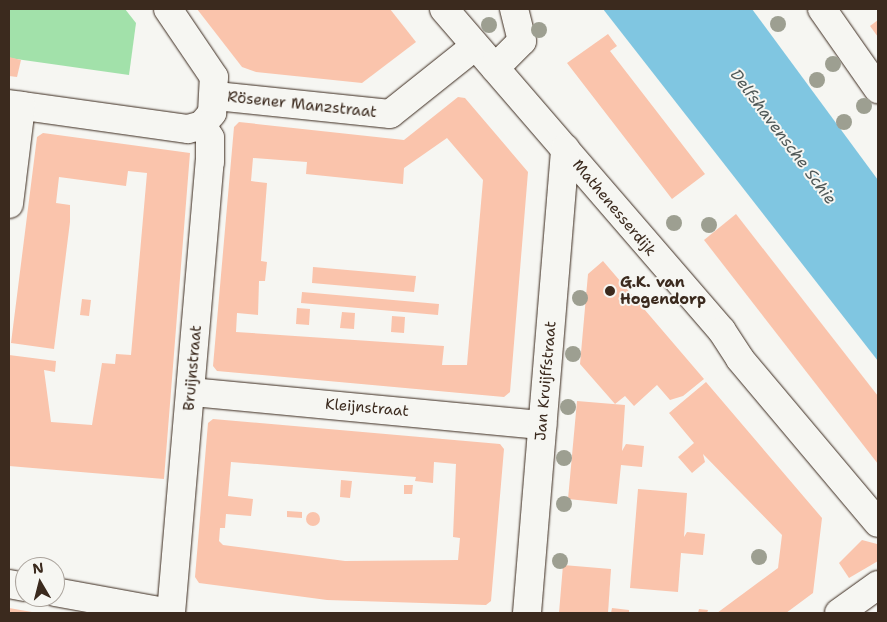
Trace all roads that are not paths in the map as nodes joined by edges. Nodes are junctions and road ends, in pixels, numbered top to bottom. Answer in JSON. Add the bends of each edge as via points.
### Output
{"nodes":[{"id":1,"x":168,"y":9,"type":"edge"},
{"id":2,"x":444,"y":9,"type":"edge"},
{"id":3,"x":514,"y":9,"type":"edge"},
{"id":4,"x":834,"y":13,"type":"edge"},
{"id":5,"x":474,"y":48,"type":"junction"},
{"id":6,"x":495,"y":68,"type":"junction"},
{"id":7,"x":878,"y":88,"type":"edge"},
{"id":8,"x":216,"y":96,"type":"junction"},
{"id":9,"x":15,"y":105,"type":"edge"},
{"id":10,"x":202,"y":125,"type":"junction"},
{"id":11,"x":564,"y":149,"type":"junction"},
{"id":12,"x":9,"y":204,"type":"edge"},
{"id":13,"x":191,"y":392,"type":"junction"},
{"id":14,"x":542,"y":425,"type":"junction"},
{"id":15,"x":878,"y":523,"type":"edge"},
{"id":16,"x":878,"y":585,"type":"edge"},
{"id":17,"x":65,"y":594,"type":"edge"},
{"id":18,"x":170,"y":613,"type":"edge"},
{"id":19,"x":527,"y":613,"type":"edge"},
{"id":20,"x":839,"y":613,"type":"edge"}],
"edges":[{"from":1,"to":8,"type":"street","via":[[214,77]]},
{"from":2,"to":5,"type":"street","name":"Mathenesserdijk"},
{"from":3,"to":6,"type":"street","via":[[522,41]]},
{"from":4,"to":7,"type":"street"},
{"from":5,"to":6,"type":"street","name":"Mathenesserdijk"},
{"from":5,"to":8,"type":"street","name":"Rösener Manzstraat","via":[[390,114]]},
{"from":6,"to":11,"type":"street","name":"Mathenesserdijk"},
{"from":8,"to":10,"type":"street","name":"Rösener Manzstraat","via":[[212,113]]},
{"from":9,"to":10,"type":"street","via":[[188,129]]},
{"from":9,"to":12,"type":"street"},
{"from":10,"to":13,"type":"street","name":"Bruijnstraat","via":[[210,138],[210,162]]},
{"from":11,"to":14,"type":"street","name":"Jan Kruijffstraat"},
{"from":11,"to":15,"type":"street","name":"Mathenesserdijk","via":[[722,330],[740,359]]},
{"from":13,"to":14,"type":"street","name":"Kleijnstraat"},
{"from":13,"to":18,"type":"street","name":"Bruijnstraat"},
{"from":14,"to":19,"type":"street","name":"Jan Kruijffstraat"},
{"from":16,"to":20,"type":"street"},
{"from":17,"to":18,"type":"street"}]}
